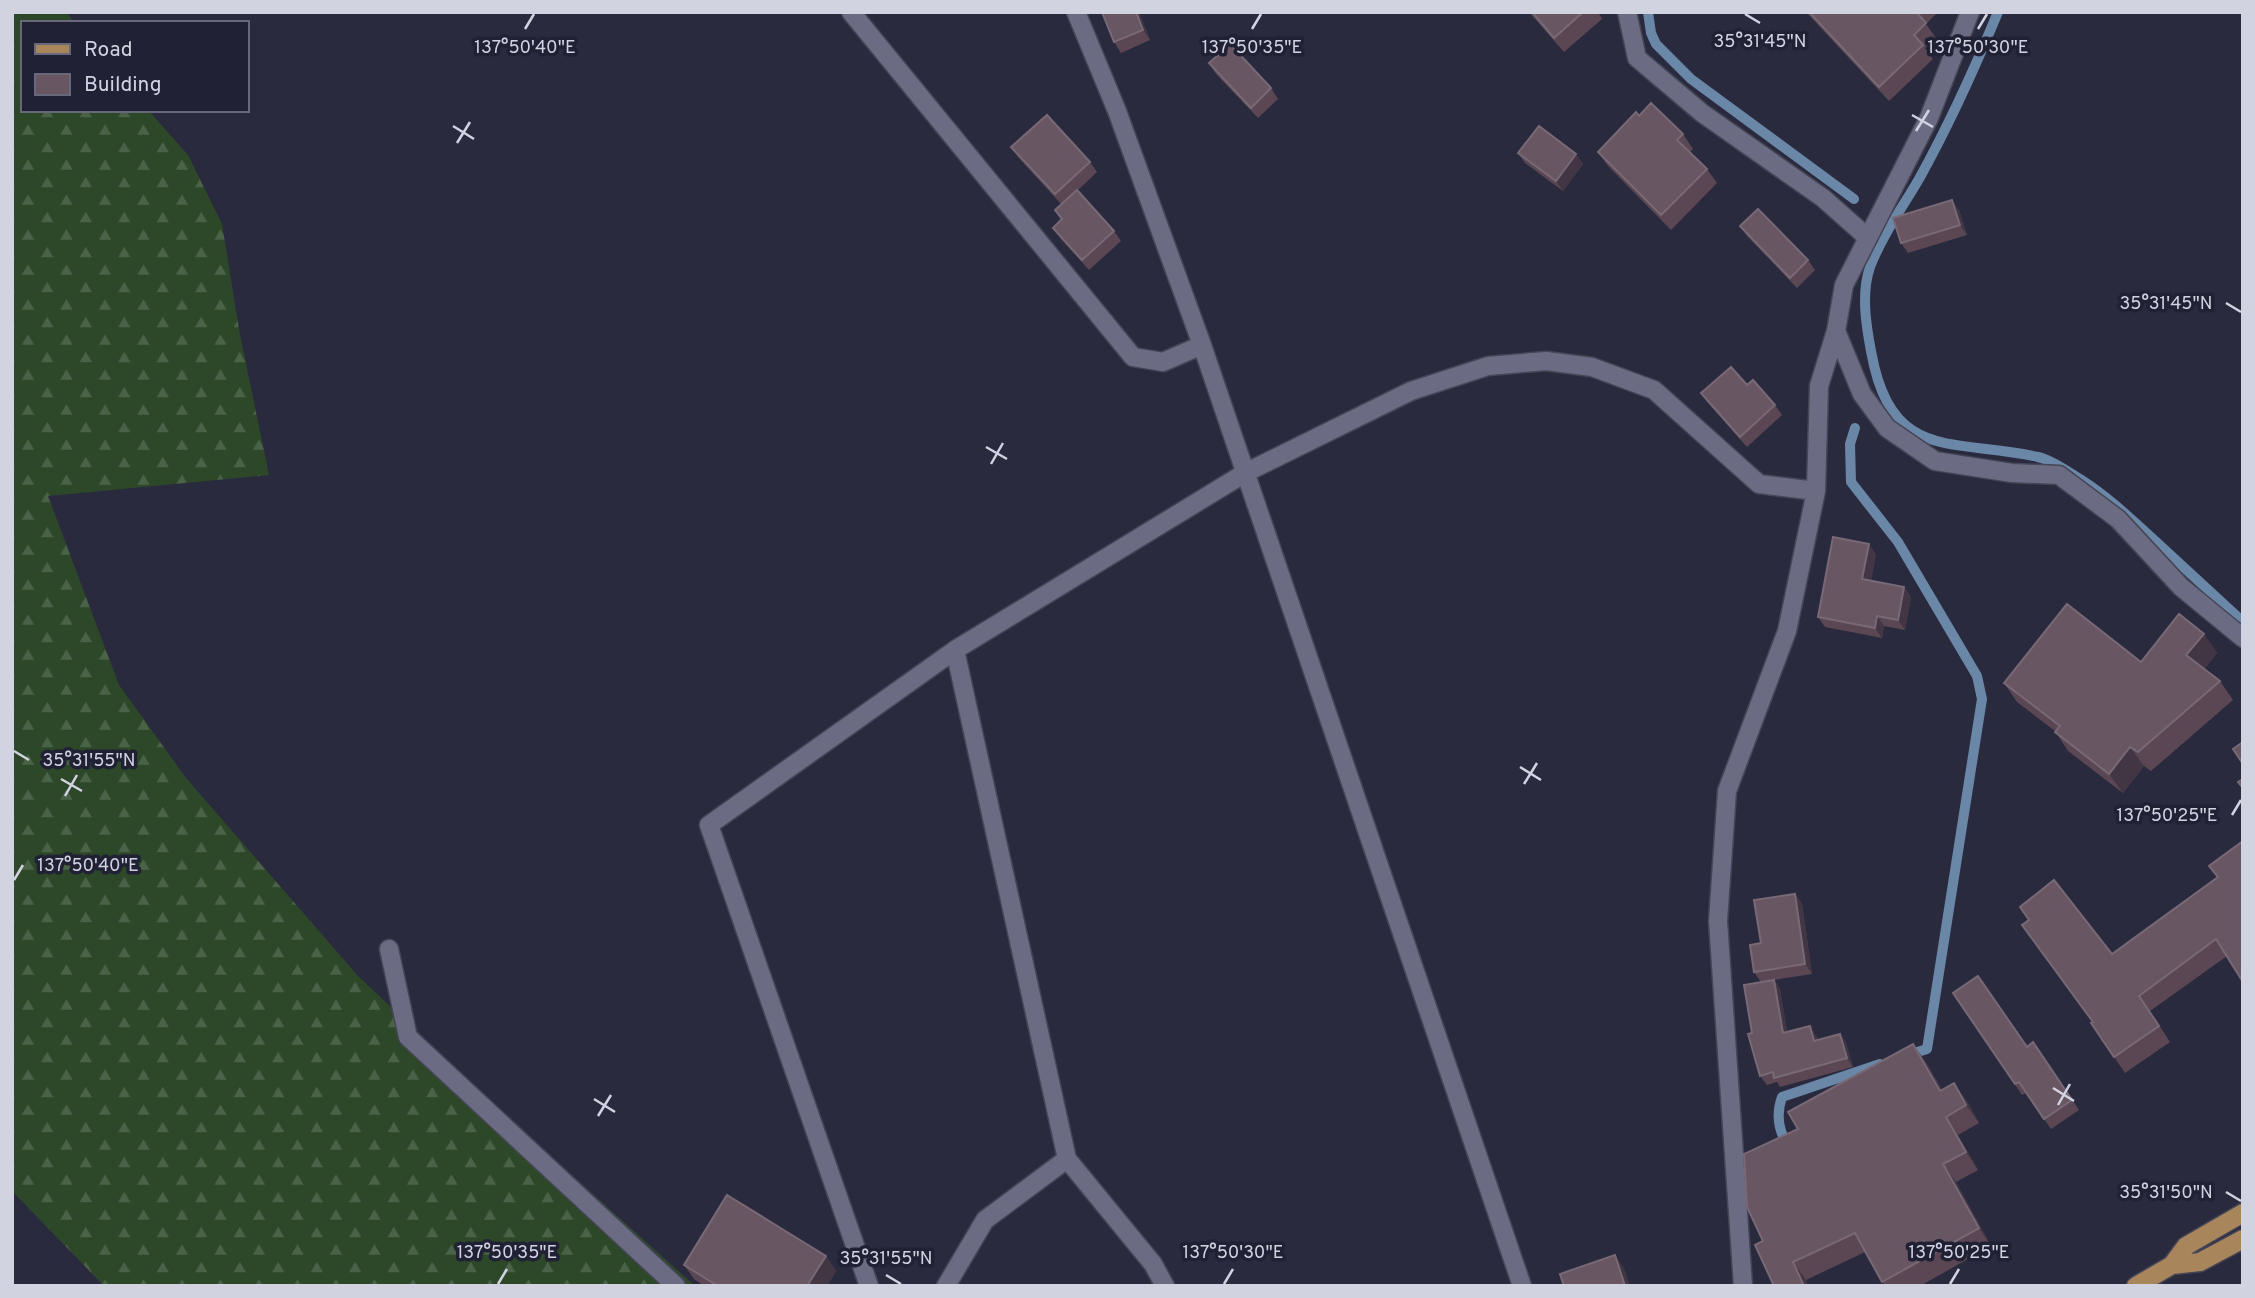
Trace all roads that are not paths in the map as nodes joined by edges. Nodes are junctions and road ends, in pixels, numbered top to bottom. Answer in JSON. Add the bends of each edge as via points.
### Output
{"nodes":[{"id":1,"x":851,"y":12,"type":"edge"},
{"id":2,"x":1076,"y":12,"type":"edge"},
{"id":3,"x":1627,"y":12,"type":"edge"},
{"id":4,"x":1970,"y":12,"type":"edge"},
{"id":5,"x":1868,"y":238,"type":"junction"},
{"id":6,"x":1836,"y":331,"type":"junction"},
{"id":7,"x":1202,"y":345,"type":"junction"},
{"id":8,"x":1245,"y":473,"type":"junction"},
{"id":9,"x":1816,"y":491,"type":"junction"},
{"id":10,"x":2243,"y":638,"type":"edge"},
{"id":11,"x":956,"y":650,"type":"junction"},
{"id":12,"x":389,"y":949,"type":"dead end"},
{"id":13,"x":1067,"y":1159,"type":"junction"},
{"id":14,"x":2243,"y":1213,"type":"edge"},
{"id":15,"x":2243,"y":1239,"type":"edge"},
{"id":16,"x":2172,"y":1265,"type":"junction"},
{"id":17,"x":676,"y":1286,"type":"edge"},
{"id":18,"x":869,"y":1286,"type":"edge"},
{"id":19,"x":946,"y":1286,"type":"edge"},
{"id":20,"x":1165,"y":1286,"type":"edge"},
{"id":21,"x":1522,"y":1286,"type":"edge"},
{"id":22,"x":1743,"y":1286,"type":"edge"},
{"id":23,"x":2136,"y":1286,"type":"edge"}],
"edges":[{"from":1,"to":7,"type":"street","via":[[1133,357],[1163,362]]},
{"from":2,"to":7,"type":"street"},
{"from":3,"to":5,"type":"street","via":[[1637,58],[1702,113],[1823,198]]},
{"from":4,"to":5,"type":"street","via":[[1929,118]]},
{"from":5,"to":6,"type":"street","via":[[1844,285]]},
{"from":6,"to":9,"type":"street","via":[[1819,386]]},
{"from":6,"to":10,"type":"street","via":[[1862,394],[1887,428],[1935,461],[2059,475],[2118,519],[2181,587]]},
{"from":7,"to":8,"type":"street"},
{"from":8,"to":9,"type":"street","via":[[1411,391],[1488,366],[1546,361],[1592,367],[1654,390],[1759,484]]},
{"from":8,"to":11,"type":"street"},
{"from":8,"to":21,"type":"street"},
{"from":9,"to":22,"type":"street","via":[[1787,631],[1727,791],[1718,921]]},
{"from":11,"to":13,"type":"street"},
{"from":11,"to":18,"type":"street","via":[[709,825]]},
{"from":12,"to":17,"type":"street","via":[[408,1037]]},
{"from":13,"to":19,"type":"street","via":[[985,1220]]},
{"from":13,"to":20,"type":"street","via":[[1153,1264]]},
{"from":14,"to":16,"type":"main road","via":[[2186,1246]]},
{"from":15,"to":16,"type":"main road","via":[[2200,1262]]},
{"from":16,"to":23,"type":"main road"}]}
